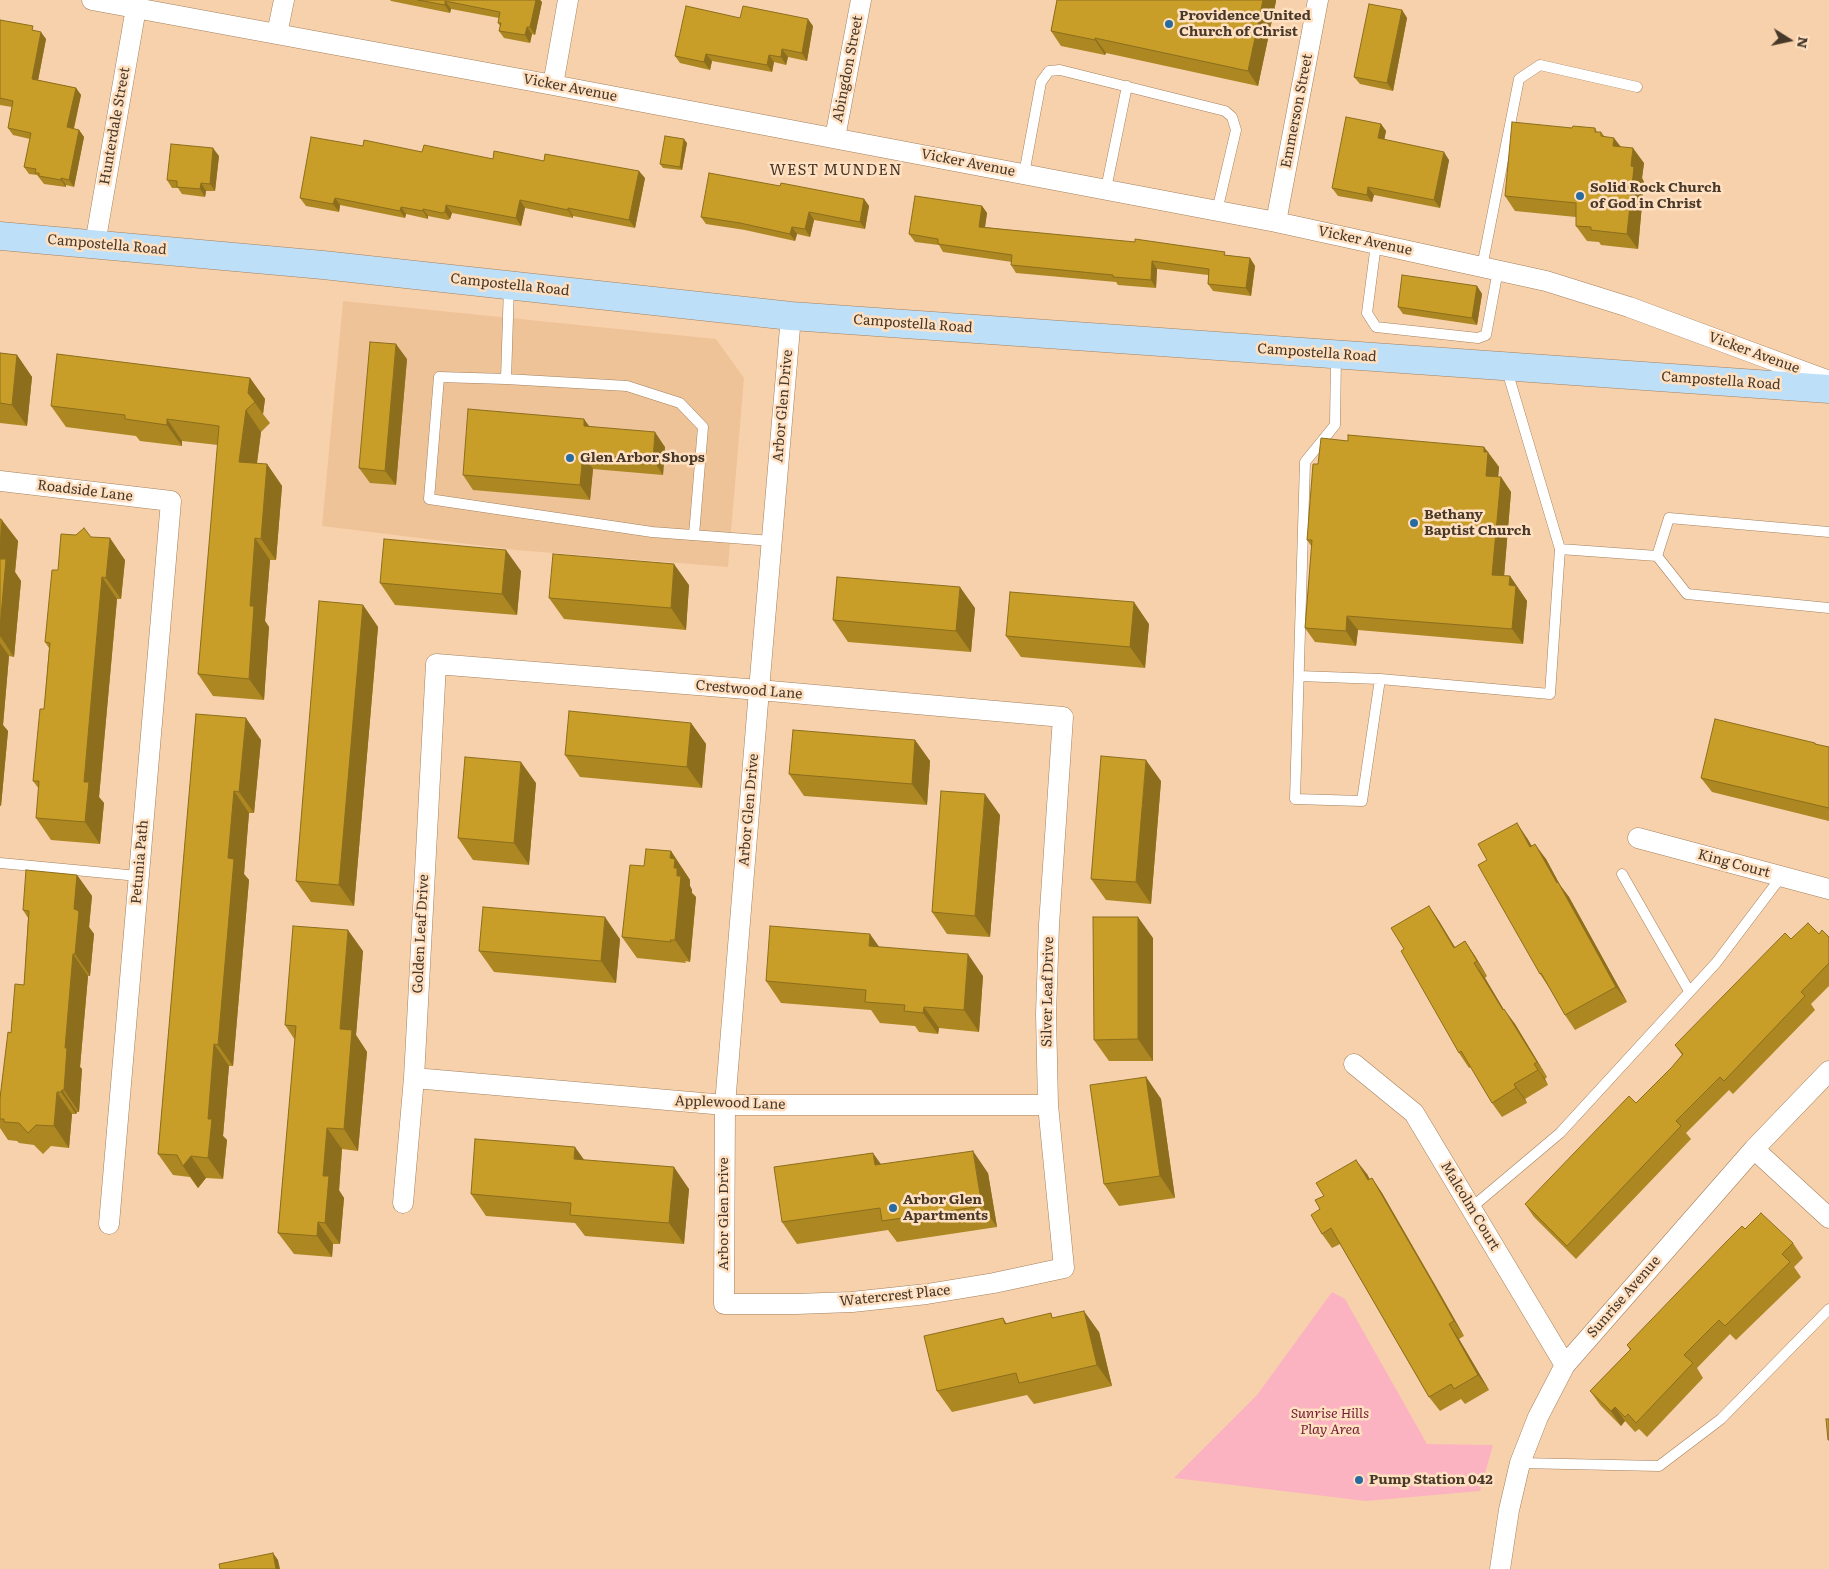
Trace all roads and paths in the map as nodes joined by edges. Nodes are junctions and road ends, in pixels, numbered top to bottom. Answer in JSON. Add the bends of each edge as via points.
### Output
{"nodes":[{"id":1,"x":92,"y":0,"type":"edge"},
{"id":2,"x":284,"y":0,"type":"edge"},
{"id":3,"x":568,"y":0,"type":"edge"},
{"id":4,"x":861,"y":0,"type":"edge"},
{"id":5,"x":1318,"y":0,"type":"edge"},
{"id":6,"x":136,"y":8,"type":"junction"},
{"id":7,"x":277,"y":34,"type":"junction"},
{"id":8,"x":553,"y":85,"type":"junction"},
{"id":9,"x":1127,"y":86,"type":"junction"},
{"id":10,"x":1637,"y":87,"type":"dead end"},
{"id":11,"x":834,"y":138,"type":"junction"},
{"id":12,"x":1024,"y":174,"type":"junction"},
{"id":13,"x":1106,"y":189,"type":"junction"},
{"id":14,"x":1216,"y":211,"type":"junction"},
{"id":15,"x":1276,"y":222,"type":"junction"},
{"id":16,"x":0,"y":236,"type":"edge"},
{"id":17,"x":95,"y":244,"type":"junction"},
{"id":18,"x":1376,"y":244,"type":"junction"},
{"id":19,"x":1490,"y":269,"type":"junction"},
{"id":20,"x":509,"y":285,"type":"junction"},
{"id":21,"x":791,"y":316,"type":"junction"},
{"id":22,"x":1336,"y":354,"type":"junction"},
{"id":23,"x":1506,"y":366,"type":"junction"},
{"id":24,"x":506,"y":379,"type":"junction"},
{"id":25,"x":1829,"y":381,"type":"edge"},
{"id":26,"x":1829,"y":389,"type":"edge"},
{"id":27,"x":0,"y":481,"type":"edge"},
{"id":28,"x":171,"y":500,"type":"joint"},
{"id":29,"x":1829,"y":532,"type":"edge"},
{"id":30,"x":694,"y":535,"type":"junction"},
{"id":31,"x":772,"y":541,"type":"junction"},
{"id":32,"x":1560,"y":550,"type":"junction"},
{"id":33,"x":1657,"y":556,"type":"junction"},
{"id":34,"x":1829,"y":608,"type":"edge"},
{"id":35,"x":436,"y":664,"type":"joint"},
{"id":36,"x":1299,"y":676,"type":"junction"},
{"id":37,"x":1380,"y":679,"type":"junction"},
{"id":38,"x":759,"y":690,"type":"junction"},
{"id":39,"x":1063,"y":717,"type":"joint"},
{"id":40,"x":1638,"y":838,"type":"dead end"},
{"id":41,"x":0,"y":863,"type":"edge"},
{"id":42,"x":1622,"y":874,"type":"dead end"},
{"id":43,"x":138,"y":876,"type":"junction"},
{"id":44,"x":1781,"y":877,"type":"junction"},
{"id":45,"x":1829,"y":889,"type":"edge"},
{"id":46,"x":1690,"y":991,"type":"junction"},
{"id":47,"x":1354,"y":1064,"type":"dead end"},
{"id":48,"x":1829,"y":1071,"type":"edge"},
{"id":49,"x":414,"y":1078,"type":"junction"},
{"id":50,"x":725,"y":1105,"type":"junction"},
{"id":51,"x":1048,"y":1105,"type":"junction"},
{"id":52,"x":1754,"y":1149,"type":"junction"},
{"id":53,"x":403,"y":1203,"type":"dead end"},
{"id":54,"x":1471,"y":1208,"type":"junction"},
{"id":55,"x":1829,"y":1218,"type":"edge"},
{"id":56,"x":109,"y":1224,"type":"dead end"},
{"id":57,"x":1064,"y":1268,"type":"joint"},
{"id":58,"x":724,"y":1304,"type":"joint"},
{"id":59,"x":1829,"y":1309,"type":"edge"},
{"id":60,"x":1565,"y":1364,"type":"junction"},
{"id":61,"x":1520,"y":1463,"type":"junction"},
{"id":62,"x":1500,"y":1569,"type":"edge"}],
"edges":[{"from":1,"to":6,"type":"street","name":"Vicker Avenue"},
{"from":2,"to":7,"type":"street"},
{"from":3,"to":8,"type":"street"},
{"from":4,"to":11,"type":"street","name":"Abingdon Street"},
{"from":5,"to":15,"type":"street","name":"Emmerson Street"},
{"from":6,"to":7,"type":"street","name":"Vicker Avenue"},
{"from":6,"to":17,"type":"street","name":"Hunterdale Street"},
{"from":7,"to":8,"type":"street","name":"Vicker Avenue"},
{"from":8,"to":11,"type":"street","name":"Vicker Avenue"},
{"from":9,"to":12,"type":"lane","via":[[1060,70],[1048,71],[1041,82]]},
{"from":9,"to":13,"type":"lane"},
{"from":9,"to":14,"type":"lane","via":[[1225,110],[1232,117],[1236,130]]},
{"from":10,"to":19,"type":"lane","via":[[1540,65],[1520,79]]},
{"from":11,"to":12,"type":"street","name":"Vicker Avenue"},
{"from":12,"to":13,"type":"street","name":"Vicker Avenue"},
{"from":13,"to":14,"type":"street","name":"Vicker Avenue"},
{"from":14,"to":15,"type":"street","name":"Vicker Avenue"},
{"from":15,"to":18,"type":"street","name":"Vicker Avenue"},
{"from":16,"to":17,"type":"main road","name":"Campostella Road"},
{"from":17,"to":20,"type":"main road","name":"Campostella Road","via":[[323,264]]},
{"from":18,"to":19,"type":"street","name":"Vicker Avenue"},
{"from":18,"to":19,"type":"lane","via":[[1366,313],[1376,326],[1478,338],[1486,335]]},
{"from":19,"to":25,"type":"street","name":"Vicker Avenue","via":[[1546,281],[1630,307]]},
{"from":20,"to":21,"type":"main road","name":"Campostella Road"},
{"from":20,"to":24,"type":"lane"},
{"from":21,"to":22,"type":"main road","name":"Campostella Road"},
{"from":21,"to":31,"type":"street","name":"Arbor Glen Drive"},
{"from":22,"to":23,"type":"main road","name":"Campostella Road"},
{"from":22,"to":36,"type":"lane","via":[[1335,426],[1305,462]]},
{"from":23,"to":26,"type":"main road","name":"Campostella Road"},
{"from":23,"to":32,"type":"lane"},
{"from":24,"to":30,"type":"lane","via":[[627,386],[680,403],[704,427]]},
{"from":24,"to":30,"type":"lane","via":[[440,377],[429,499]]},
{"from":27,"to":28,"type":"street","name":"Roadside Lane"},
{"from":28,"to":43,"type":"street","name":"Petunia Path"},
{"from":29,"to":33,"type":"lane","via":[[1669,518]]},
{"from":30,"to":31,"type":"lane"},
{"from":31,"to":38,"type":"street","name":"Arbor Glen Drive"},
{"from":32,"to":33,"type":"lane"},
{"from":32,"to":37,"type":"lane","via":[[1550,694]]},
{"from":33,"to":34,"type":"lane","via":[[1687,594]]},
{"from":35,"to":38,"type":"street","name":"Crestwood Lane"},
{"from":35,"to":49,"type":"street","name":"Golden Leaf Drive"},
{"from":36,"to":37,"type":"lane"},
{"from":36,"to":37,"type":"lane","via":[[1295,799],[1362,801]]},
{"from":38,"to":39,"type":"street","name":"Crestwood Lane"},
{"from":38,"to":50,"type":"street","name":"Arbor Glen Drive"},
{"from":39,"to":51,"type":"street","name":"Silver Leaf Drive","via":[[1049,925],[1046,1014]]},
{"from":40,"to":44,"type":"street","name":"King Court"},
{"from":41,"to":43,"type":"lane"},
{"from":42,"to":46,"type":"lane"},
{"from":43,"to":56,"type":"street","name":"Petunia Path"},
{"from":44,"to":45,"type":"street","name":"King Court"},
{"from":44,"to":46,"type":"lane","via":[[1716,963]]},
{"from":46,"to":54,"type":"lane","via":[[1560,1133]]},
{"from":47,"to":54,"type":"street","name":"Malcolm Court","via":[[1414,1113]]},
{"from":48,"to":52,"type":"street","name":"Sunrise Avenue"},
{"from":49,"to":50,"type":"street","name":"Applewood Lane"},
{"from":49,"to":53,"type":"street","name":"Golden Leaf Drive"},
{"from":50,"to":51,"type":"street","name":"Applewood Lane"},
{"from":50,"to":58,"type":"street","name":"Arbor Glen Drive"},
{"from":51,"to":57,"type":"street","name":"Silver Leaf Drive"},
{"from":52,"to":55,"type":"street"},
{"from":52,"to":60,"type":"street","name":"Sunrise Avenue"},
{"from":54,"to":60,"type":"street","name":"Malcolm Court"},
{"from":57,"to":58,"type":"street","name":"Watercrest Place","via":[[927,1294],[843,1302]]},
{"from":59,"to":61,"type":"lane","via":[[1721,1419],[1659,1466]]},
{"from":60,"to":61,"type":"street","name":"Sunrise Avenue","via":[[1538,1416]]},
{"from":61,"to":62,"type":"street","name":"Sunrise Avenue"}]}
